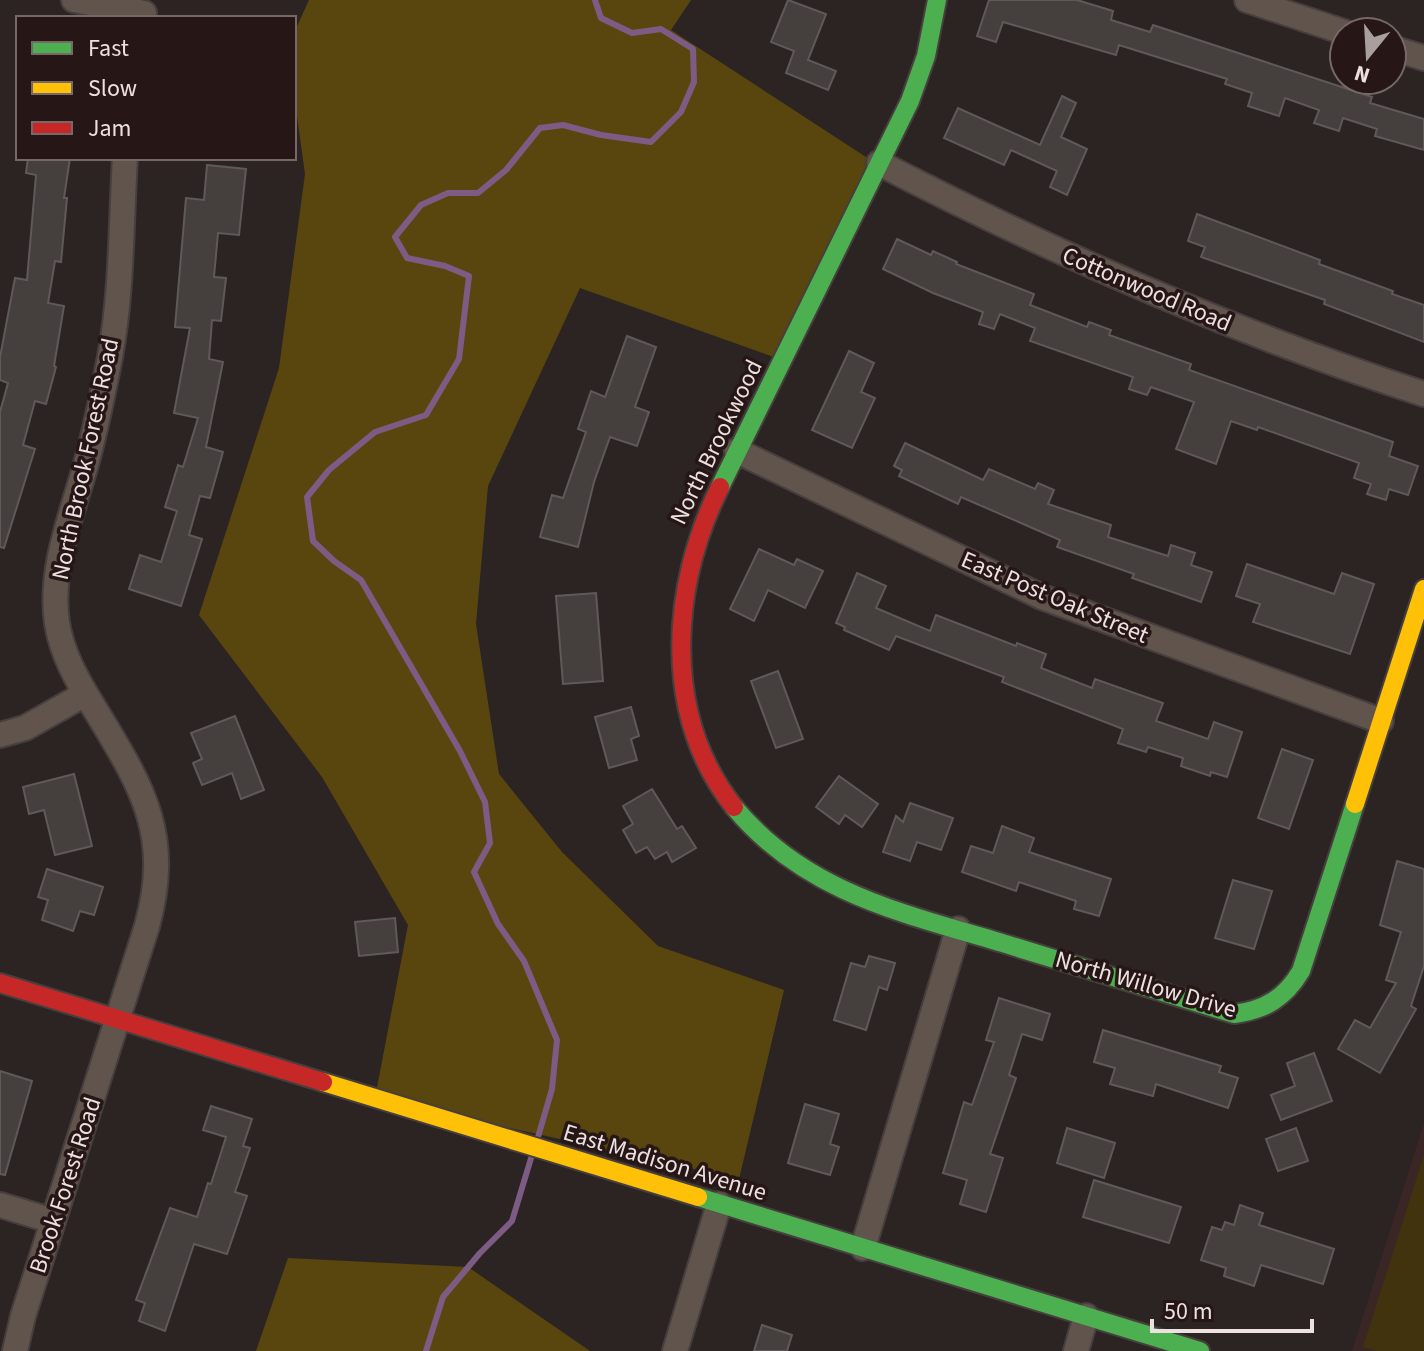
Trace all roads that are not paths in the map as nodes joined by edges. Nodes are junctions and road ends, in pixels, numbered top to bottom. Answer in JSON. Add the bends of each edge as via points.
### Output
{"nodes":[{"id":1,"x":74,"y":0,"type":"edge"},
{"id":2,"x":937,"y":0,"type":"edge"},
{"id":3,"x":1247,"y":0,"type":"edge"},
{"id":4,"x":145,"y":10,"type":"edge"},
{"id":5,"x":1328,"y":27,"type":"edge"},
{"id":6,"x":125,"y":160,"type":"edge"},
{"id":7,"x":879,"y":163,"type":"junction"},
{"id":8,"x":1424,"y":394,"type":"edge"},
{"id":9,"x":737,"y":451,"type":"junction"},
{"id":10,"x":1424,"y":589,"type":"edge"},
{"id":11,"x":85,"y":694,"type":"junction"},
{"id":12,"x":1381,"y":721,"type":"junction"},
{"id":13,"x":0,"y":735,"type":"edge"},
{"id":14,"x":958,"y":929,"type":"junction"},
{"id":15,"x":0,"y":983,"type":"edge"},
{"id":16,"x":117,"y":1019,"type":"junction"},
{"id":17,"x":719,"y":1204,"type":"junction"},
{"id":18,"x":0,"y":1205,"type":"edge"},
{"id":19,"x":53,"y":1221,"type":"junction"},
{"id":20,"x":863,"y":1248,"type":"junction"},
{"id":21,"x":1086,"y":1316,"type":"junction"},
{"id":22,"x":15,"y":1351,"type":"edge"},
{"id":23,"x":675,"y":1351,"type":"edge"},
{"id":24,"x":1076,"y":1351,"type":"edge"},
{"id":25,"x":1200,"y":1351,"type":"edge"}],
"edges":[{"from":1,"to":4,"type":"street"},
{"from":2,"to":7,"type":"street","name":"North Brookwood","via":[[910,101]]},
{"from":3,"to":5,"type":"street"},
{"from":6,"to":11,"type":"street","name":"North Brook Forest Road","via":[[111,354],[56,584],[61,642]]},
{"from":7,"to":8,"type":"street","name":"Cottonwood Road","via":[[1024,236],[1161,296]]},
{"from":7,"to":9,"type":"street","name":"North Brookwood"},
{"from":9,"to":12,"type":"street","name":"East Post Oak Street","via":[[1042,597]]},
{"from":9,"to":14,"type":"street","name":"North Brookwood","via":[[693,546],[679,623],[683,690],[710,773],[757,834],[814,878],[862,900]]},
{"from":10,"to":12,"type":"street","name":"North Willow Drive"},
{"from":11,"to":13,"type":"street","via":[[25,728]]},
{"from":11,"to":16,"type":"street","name":"North Brook Forest Road","via":[[138,781],[156,846],[152,909]]},
{"from":12,"to":14,"type":"street","name":"North Willow Drive","via":[[1301,971],[1287,993],[1268,1007],[1234,1014]]},
{"from":14,"to":20,"type":"street"},
{"from":15,"to":16,"type":"street","name":"East Madison Avenue"},
{"from":16,"to":17,"type":"street","name":"East Madison Avenue"},
{"from":16,"to":19,"type":"street","name":"Brook Forest Road"},
{"from":17,"to":20,"type":"street","name":"East Madison Avenue"},
{"from":17,"to":23,"type":"street"},
{"from":18,"to":19,"type":"street"},
{"from":19,"to":22,"type":"street","name":"Brook Forest Road"},
{"from":20,"to":21,"type":"street","name":"East Madison Avenue"},
{"from":21,"to":24,"type":"street"},
{"from":21,"to":25,"type":"street","name":"East Madison Avenue"}]}
